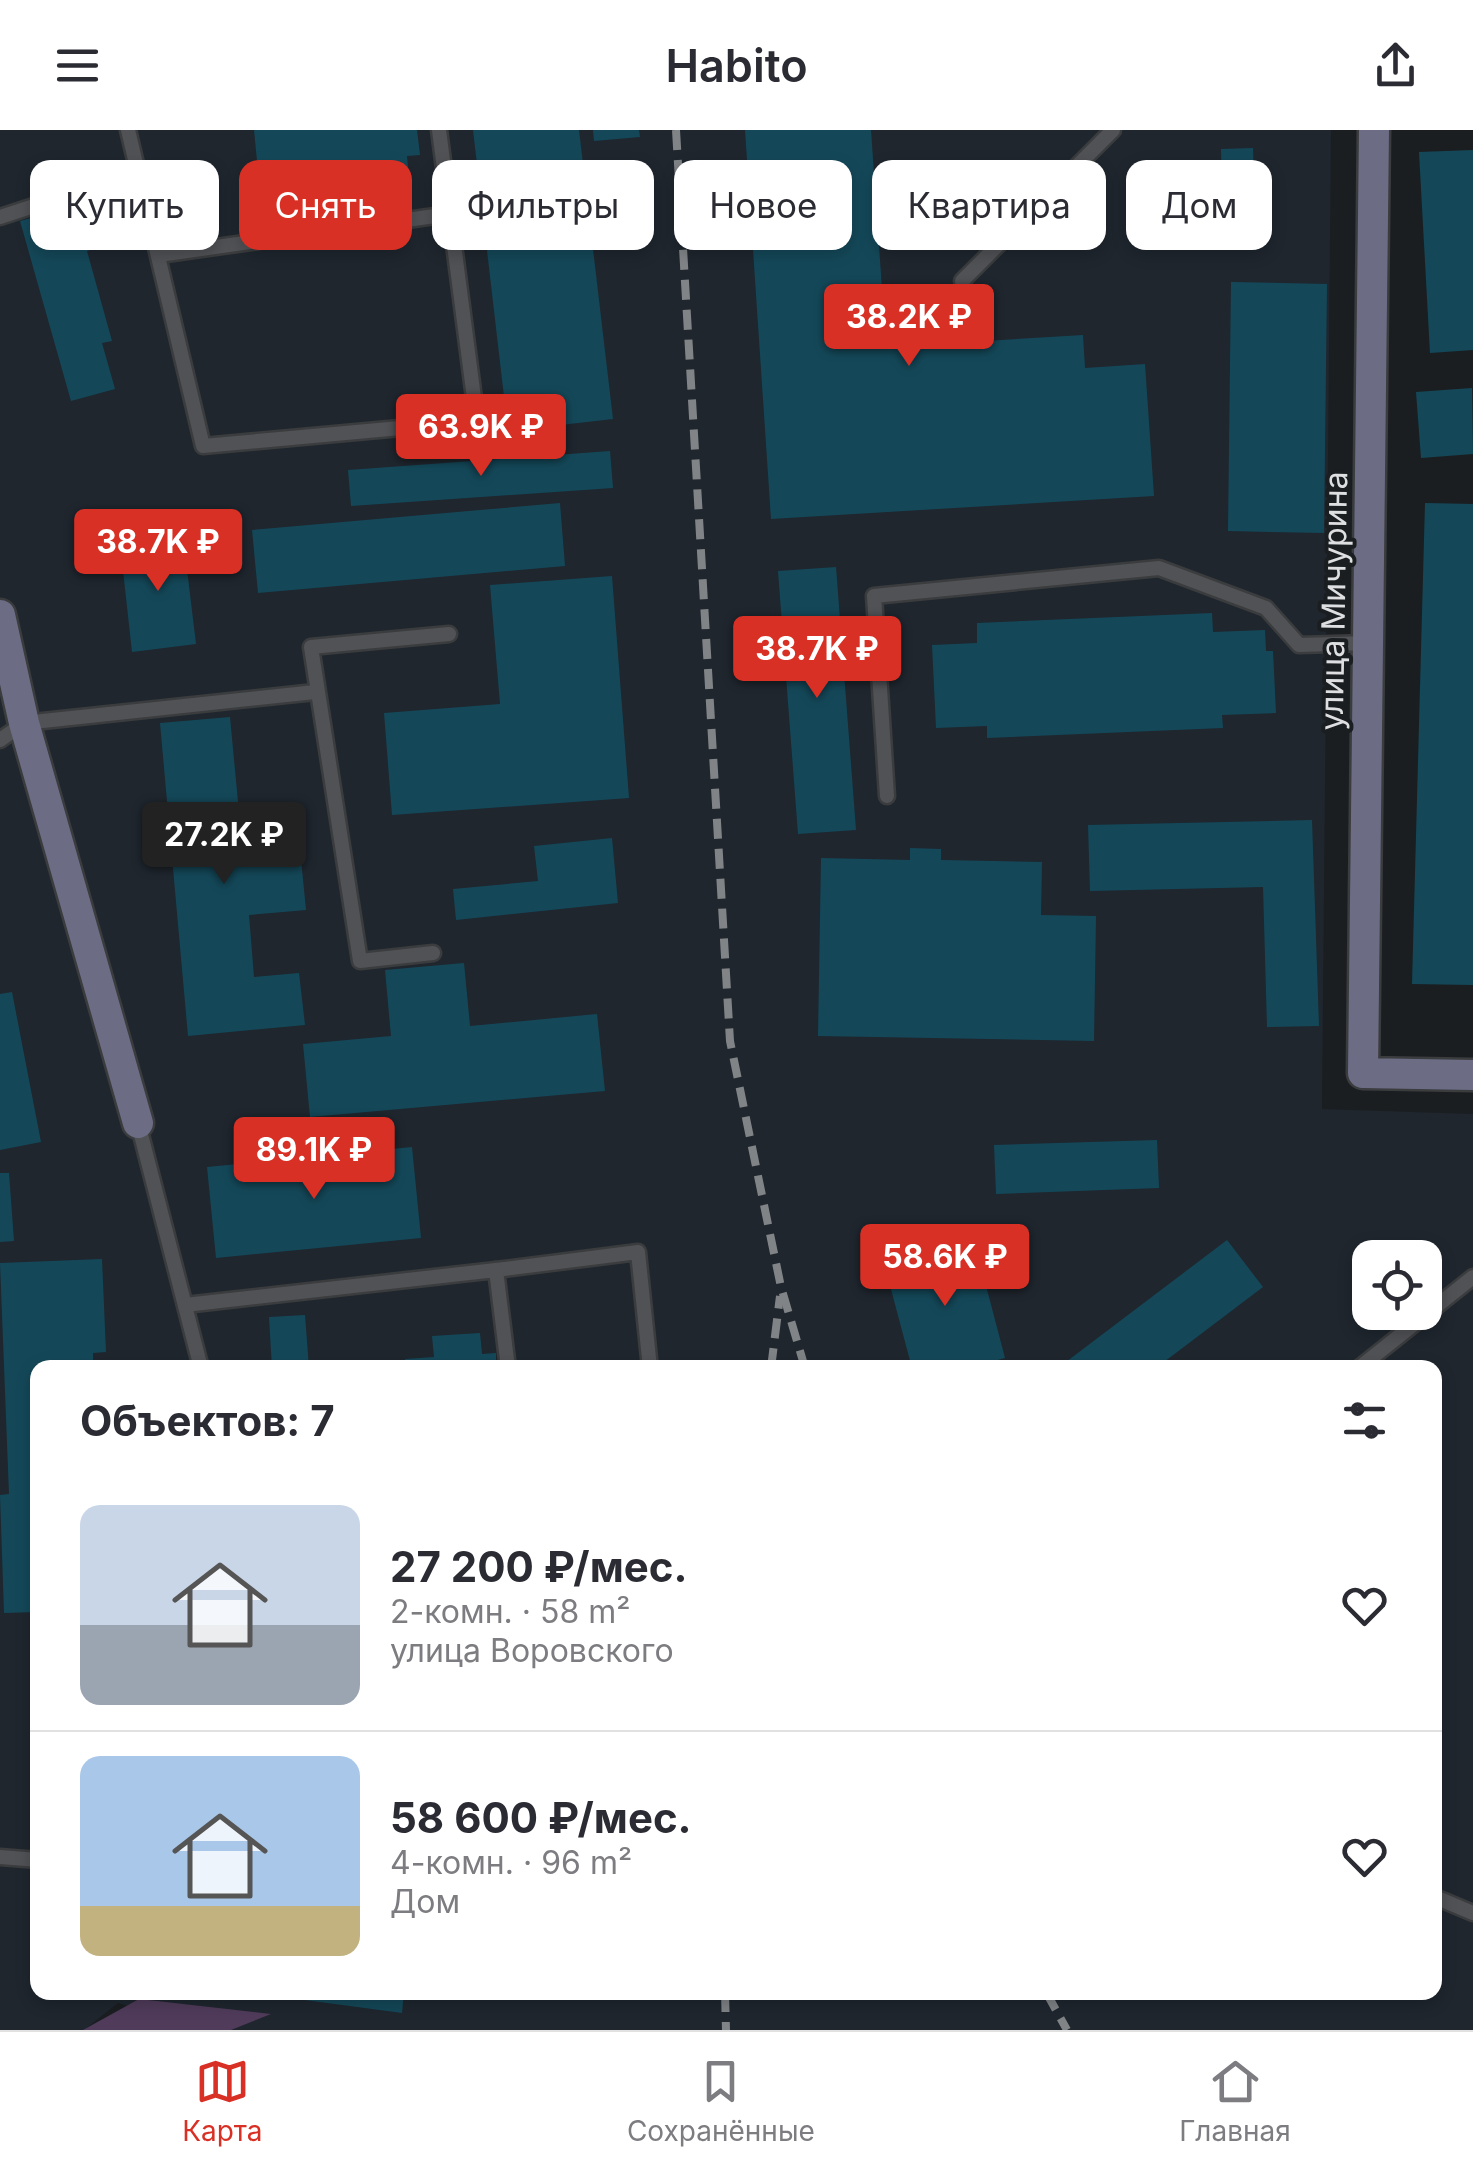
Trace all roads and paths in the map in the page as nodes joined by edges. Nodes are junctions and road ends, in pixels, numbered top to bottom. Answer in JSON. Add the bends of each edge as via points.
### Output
{"nodes":[{"id":1,"x":128,"y":130,"type":"edge"},
{"id":2,"x":440,"y":130,"type":"edge"},
{"id":3,"x":1113,"y":130,"type":"edge"},
{"id":4,"x":1374,"y":130,"type":"edge"},
{"id":5,"x":137,"y":160,"type":"edge"},
{"id":6,"x":443,"y":160,"type":"edge"},
{"id":7,"x":30,"y":208,"type":"edge"},
{"id":8,"x":432,"y":216,"type":"edge"},
{"id":9,"x":0,"y":218,"type":"edge"},
{"id":10,"x":158,"y":250,"type":"edge"},
{"id":11,"x":454,"y":250,"type":"edge"},
{"id":12,"x":159,"y":255,"type":"junction"},
{"id":13,"x":962,"y":280,"type":"dead end"},
{"id":14,"x":0,"y":615,"type":"edge"},
{"id":15,"x":449,"y":634,"type":"dead end"},
{"id":16,"x":1368,"y":643,"type":"junction"},
{"id":17,"x":315,"y":692,"type":"junction"},
{"id":18,"x":12,"y":732,"type":"edge"},
{"id":19,"x":887,"y":796,"type":"dead end"},
{"id":20,"x":434,"y":953,"type":"dead end"},
{"id":21,"x":1473,"y":1074,"type":"edge"},
{"id":22,"x":138,"y":1123,"type":"joint"},
{"id":23,"x":496,"y":1270,"type":"junction"},
{"id":24,"x":1473,"y":1276,"type":"edge"},
{"id":25,"x":185,"y":1305,"type":"junction"},
{"id":26,"x":199,"y":1360,"type":"edge"},
{"id":27,"x":507,"y":1360,"type":"edge"},
{"id":28,"x":649,"y":1360,"type":"edge"},
{"id":29,"x":1369,"y":1360,"type":"edge"},
{"id":30,"x":0,"y":1857,"type":"edge"},
{"id":31,"x":30,"y":1859,"type":"edge"},
{"id":32,"x":1442,"y":1900,"type":"edge"},
{"id":33,"x":1473,"y":1913,"type":"edge"}],
"edges":[{"from":1,"to":5,"type":"lane"},
{"from":2,"to":6,"type":"lane"},
{"from":3,"to":13,"type":"lane"},
{"from":4,"to":16,"type":"street","name":"улица Мичурина"},
{"from":7,"to":9,"type":"lane"},
{"from":8,"to":12,"type":"lane"},
{"from":10,"to":12,"type":"lane"},
{"from":11,"to":12,"type":"lane","via":[[477,421],[203,446]]},
{"from":14,"to":18,"type":"street"},
{"from":15,"to":17,"type":"lane","via":[[311,648]]},
{"from":16,"to":19,"type":"lane","via":[[1299,646],[1266,608],[1159,568],[874,596]]},
{"from":16,"to":21,"type":"street","name":"улица Мичурина","via":[[1364,1073]]},
{"from":17,"to":18,"type":"lane"},
{"from":17,"to":20,"type":"lane","via":[[360,962]]},
{"from":18,"to":22,"type":"street"},
{"from":22,"to":25,"type":"lane"},
{"from":23,"to":25,"type":"lane"},
{"from":23,"to":27,"type":"lane"},
{"from":23,"to":28,"type":"lane","via":[[638,1252]]},
{"from":24,"to":29,"type":"lane"},
{"from":25,"to":26,"type":"lane"},
{"from":30,"to":31,"type":"lane"},
{"from":32,"to":33,"type":"lane"}]}
